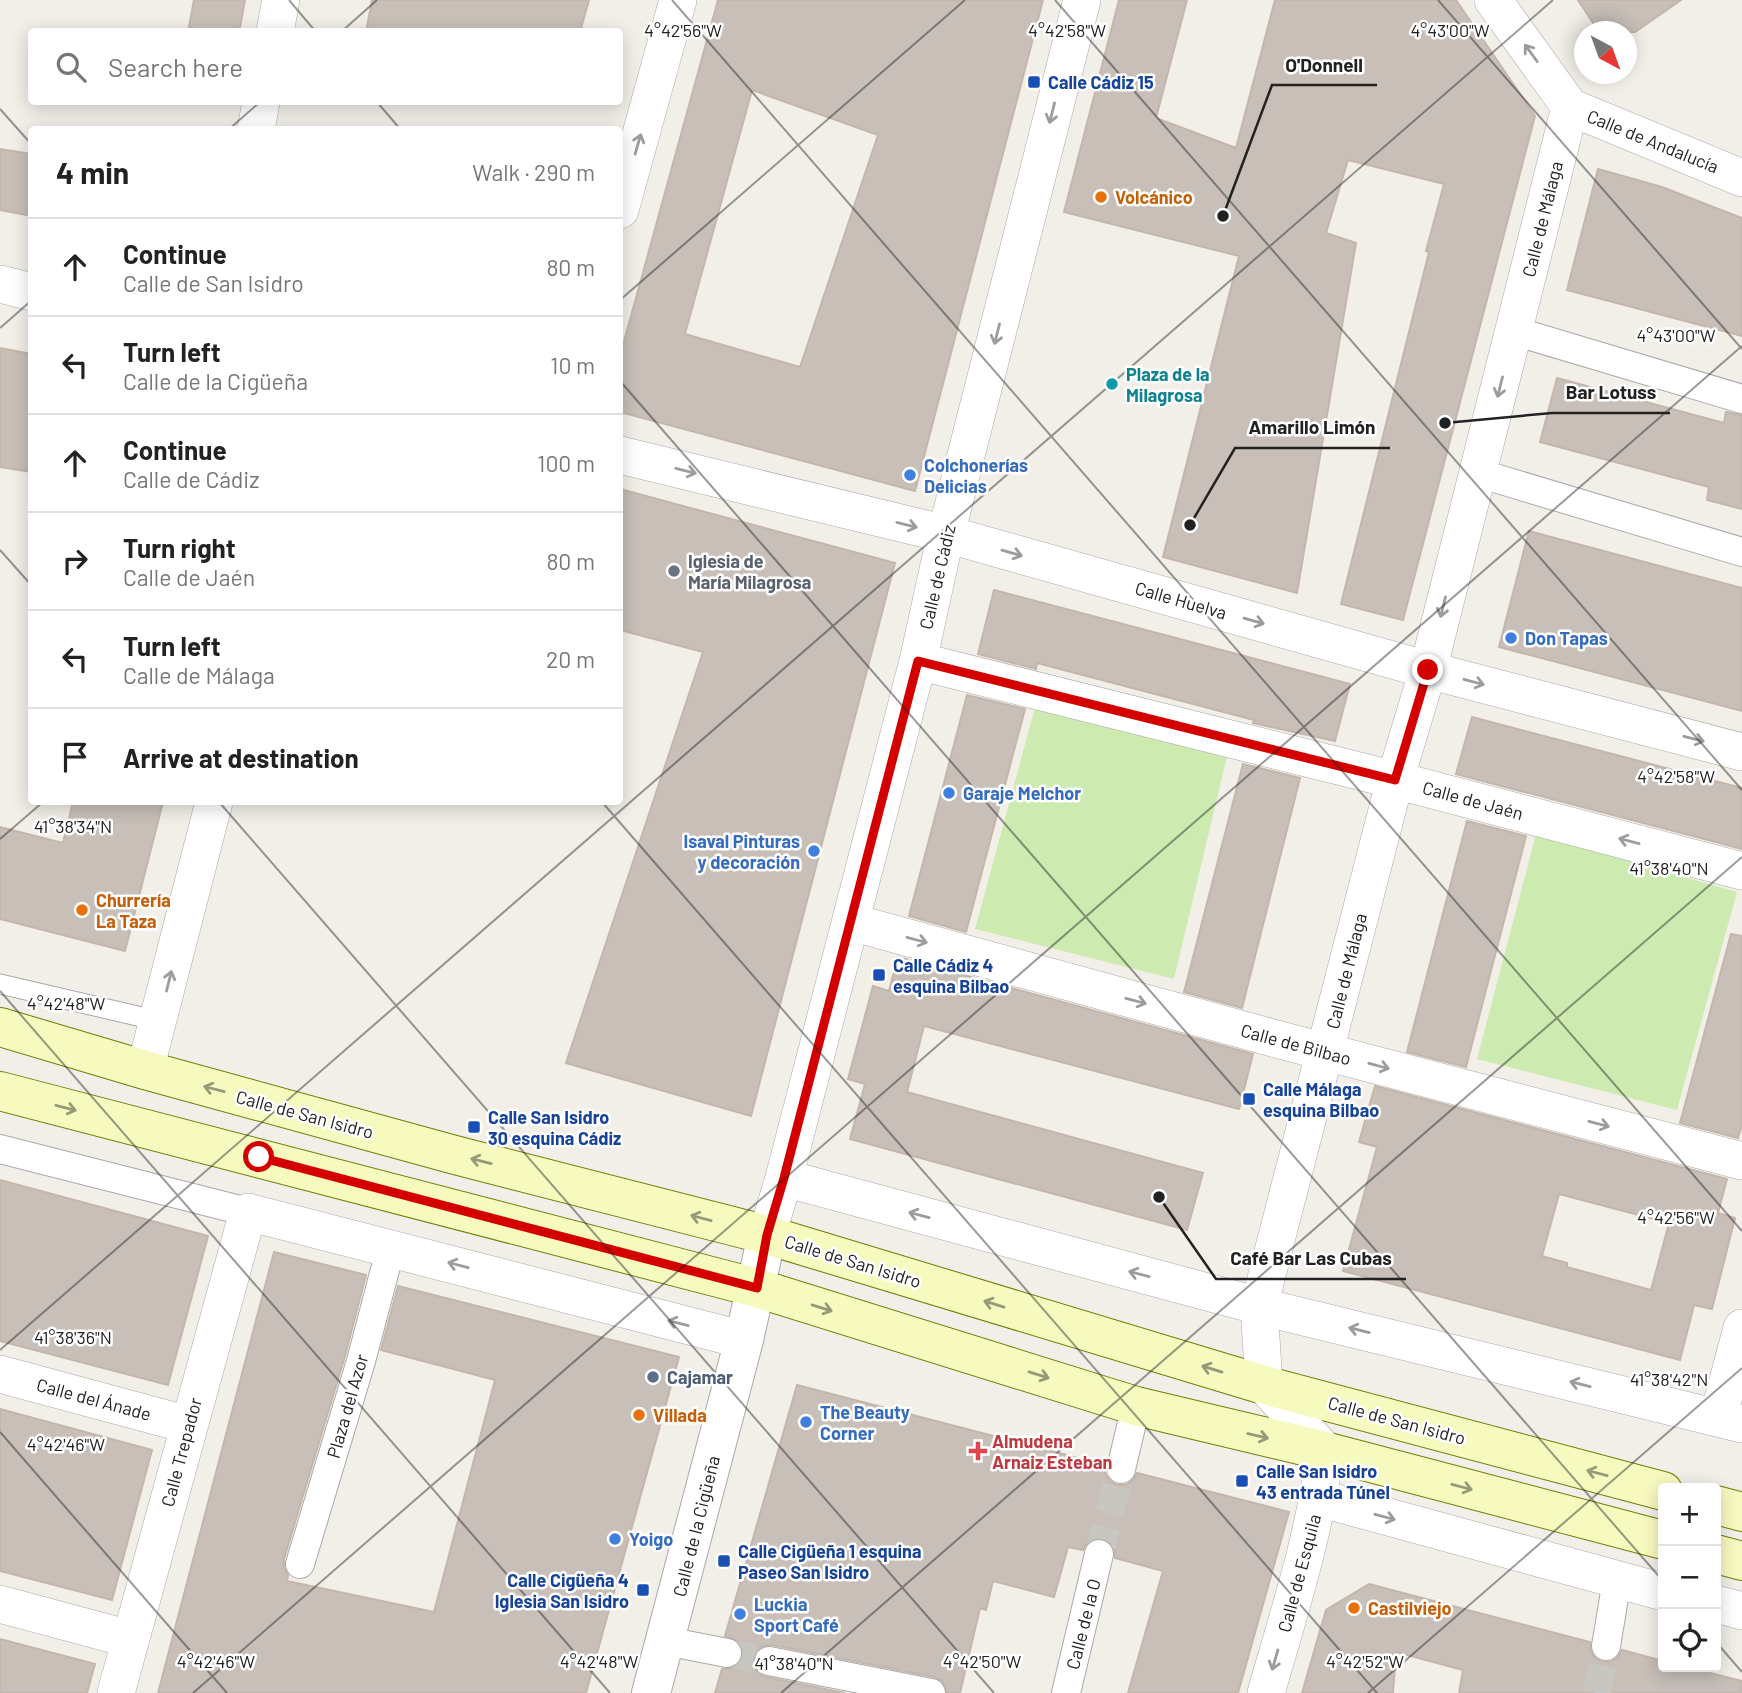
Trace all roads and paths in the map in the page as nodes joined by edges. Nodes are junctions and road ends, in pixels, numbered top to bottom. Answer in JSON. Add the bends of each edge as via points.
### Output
{"nodes":[{"id":1,"x":281,"y":0,"type":"edge"},
{"id":2,"x":678,"y":0,"type":"edge"},
{"id":3,"x":1082,"y":0,"type":"edge"},
{"id":4,"x":1493,"y":0,"type":"edge"},
{"id":5,"x":276,"y":28,"type":"edge"},
{"id":6,"x":260,"y":105,"type":"edge"},
{"id":7,"x":1570,"y":107,"type":"junction"},
{"id":8,"x":257,"y":126,"type":"edge"},
{"id":9,"x":1742,"y":177,"type":"edge"},
{"id":10,"x":623,"y":199,"type":"edge"},
{"id":11,"x":0,"y":284,"type":"edge"},
{"id":12,"x":28,"y":291,"type":"edge"},
{"id":13,"x":1514,"y":331,"type":"junction"},
{"id":14,"x":1732,"y":396,"type":"edge"},
{"id":15,"x":623,"y":455,"type":"edge"},
{"id":16,"x":1478,"y":473,"type":"junction"},
{"id":17,"x":946,"y":534,"type":"junction"},
{"id":18,"x":1742,"y":552,"type":"edge"},
{"id":19,"x":918,"y":661,"type":"junction"},
{"id":20,"x":1428,"y":670,"type":"junction"},
{"id":21,"x":1742,"y":752,"type":"edge"},
{"id":22,"x":1395,"y":780,"type":"junction"},
{"id":23,"x":213,"y":805,"type":"edge"},
{"id":24,"x":1742,"y":871,"type":"edge"},
{"id":25,"x":851,"y":922,"type":"junction"},
{"id":26,"x":0,"y":984,"type":"edge"},
{"id":27,"x":159,"y":1021,"type":"junction"},
{"id":28,"x":0,"y":1027,"type":"edge"},
{"id":29,"x":1326,"y":1052,"type":"junction"},
{"id":30,"x":145,"y":1070,"type":"junction"},
{"id":31,"x":0,"y":1091,"type":"edge"},
{"id":32,"x":0,"y":1149,"type":"edge"},
{"id":33,"x":1742,"y":1161,"type":"edge"},
{"id":34,"x":784,"y":1178,"type":"junction"},
{"id":35,"x":248,"y":1212,"type":"junction"},
{"id":36,"x":767,"y":1235,"type":"junction"},
{"id":37,"x":391,"y":1248,"type":"junction"},
{"id":38,"x":757,"y":1288,"type":"junction"},
{"id":39,"x":1259,"y":1307,"type":"junction"},
{"id":40,"x":1742,"y":1328,"type":"edge"},
{"id":41,"x":744,"y":1340,"type":"junction"},
{"id":42,"x":0,"y":1374,"type":"edge"},
{"id":43,"x":1264,"y":1385,"type":"junction"},
{"id":44,"x":1136,"y":1406,"type":"junction"},
{"id":45,"x":1730,"y":1420,"type":"edge"},
{"id":46,"x":188,"y":1425,"type":"junction"},
{"id":47,"x":1325,"y":1451,"type":"junction"},
{"id":48,"x":1121,"y":1469,"type":"tunnel mouth"},
{"id":49,"x":1658,"y":1490,"type":"edge"},
{"id":50,"x":1319,"y":1499,"type":"junction"},
{"id":51,"x":1721,"y":1506,"type":"edge"},
{"id":52,"x":1742,"y":1512,"type":"edge"},
{"id":53,"x":1658,"y":1540,"type":"edge"},
{"id":54,"x":1100,"y":1554,"type":"tunnel mouth"},
{"id":55,"x":1721,"y":1555,"type":"edge"},
{"id":56,"x":1742,"y":1561,"type":"edge"},
{"id":57,"x":300,"y":1564,"type":"dead end"},
{"id":58,"x":1617,"y":1580,"type":"junction"},
{"id":59,"x":1658,"y":1591,"type":"edge"},
{"id":60,"x":0,"y":1604,"type":"edge"},
{"id":61,"x":1721,"y":1605,"type":"edge"},
{"id":62,"x":1742,"y":1611,"type":"edge"},
{"id":63,"x":131,"y":1639,"type":"junction"},
{"id":64,"x":666,"y":1641,"type":"junction"},
{"id":65,"x":1606,"y":1646,"type":"tunnel mouth"},
{"id":66,"x":727,"y":1653,"type":"tunnel mouth"},
{"id":67,"x":769,"y":1661,"type":"tunnel mouth"},
{"id":68,"x":116,"y":1693,"type":"edge"},
{"id":69,"x":651,"y":1693,"type":"edge"},
{"id":70,"x":931,"y":1693,"type":"edge"},
{"id":71,"x":1066,"y":1693,"type":"edge"},
{"id":72,"x":1266,"y":1693,"type":"edge"}],
"edges":[{"from":1,"to":5,"type":"street"},
{"from":10,"to":2,"type":"street","one_way":true},
{"from":3,"to":17,"type":"street","name":"Calle de Cádiz","one_way":true},
{"from":7,"to":4,"type":"street","name":"Calle de Andalucía","one_way":true},
{"from":6,"to":8,"type":"street"},
{"from":7,"to":9,"type":"street","name":"Calle de Andalucía"},
{"from":7,"to":13,"type":"street","name":"Calle de Málaga"},
{"from":11,"to":12,"type":"street"},
{"from":13,"to":14,"type":"street"},
{"from":13,"to":16,"type":"street","name":"Calle de Málaga","one_way":true},
{"from":15,"to":17,"type":"street","name":"Calle Huelva","one_way":true},
{"from":16,"to":18,"type":"street"},
{"from":16,"to":20,"type":"street","name":"Calle de Málaga","one_way":true},
{"from":17,"to":19,"type":"street","name":"Calle de Cádiz"},
{"from":17,"to":20,"type":"street","name":"Calle Huelva","one_way":true},
{"from":19,"to":22,"type":"street","name":"Calle de Jaén"},
{"from":19,"to":25,"type":"street","name":"Calle de Cádiz"},
{"from":20,"to":21,"type":"street","name":"Calle Huelva","one_way":true},
{"from":20,"to":22,"type":"street","name":"Calle de Málaga"},
{"from":24,"to":22,"type":"street","name":"Calle de Jaén","one_way":true},
{"from":22,"to":29,"type":"street","name":"Calle de Málaga"},
{"from":27,"to":23,"type":"street","one_way":true},
{"from":25,"to":29,"type":"street","name":"Calle de Bilbao","one_way":true},
{"from":25,"to":34,"type":"street","name":"Calle de Cádiz"},
{"from":26,"to":27,"type":"lane"},
{"from":27,"to":30,"type":"street"},
{"from":28,"to":30,"type":"main road","name":"Calle de San Isidro"},
{"from":29,"to":33,"type":"street","name":"Calle de Bilbao","one_way":true},
{"from":29,"to":39,"type":"street","name":"Calle de Málaga"},
{"from":36,"to":30,"type":"main road","name":"Calle de San Isidro","one_way":true},
{"from":31,"to":38,"type":"main road","one_way":true},
{"from":32,"to":35,"type":"street"},
{"from":34,"to":36,"type":"street","name":"Calle de Cádiz"},
{"from":39,"to":34,"type":"street","one_way":true},
{"from":35,"to":37,"type":"street"},
{"from":35,"to":46,"type":"street","name":"Calle Trepador"},
{"from":36,"to":38,"type":"street","name":"Calle de la Cigüeña"},
{"from":43,"to":36,"type":"main road","name":"Calle de San Isidro","one_way":true},
{"from":41,"to":37,"type":"street","one_way":true},
{"from":37,"to":57,"type":"street","name":"Plaza del Azor"},
{"from":38,"to":41,"type":"street","name":"Calle de la Cigüeña"},
{"from":38,"to":44,"type":"main road","one_way":true},
{"from":39,"to":43,"type":"street","name":"Calle de Málaga"},
{"from":45,"to":39,"type":"street","one_way":true},
{"from":40,"to":45,"type":"street"},
{"from":41,"to":64,"type":"street","name":"Calle de la Cigüeña"},
{"from":42,"to":46,"type":"street","name":"Calle del Ánade"},
{"from":43,"to":47,"type":"street"},
{"from":49,"to":43,"type":"main road","name":"Calle de San Isidro","one_way":true},
{"from":44,"to":47,"type":"main road","one_way":true},
{"from":44,"to":48,"type":"street"},
{"from":46,"to":63,"type":"street","name":"Calle Trepador"},
{"from":47,"to":50,"type":"street","name":"Calle de Esquila"},
{"from":47,"to":53,"type":"main road","one_way":true},
{"from":50,"to":58,"type":"street","one_way":true},
{"from":50,"to":72,"type":"street","name":"Calle de Esquila","one_way":true},
{"from":51,"to":52,"type":"main road"},
{"from":54,"to":71,"type":"street","name":"Calle de la O"},
{"from":55,"to":56,"type":"main road"},
{"from":58,"to":59,"type":"street"},
{"from":58,"to":65,"type":"street"},
{"from":60,"to":63,"type":"street"},
{"from":61,"to":62,"type":"street"},
{"from":63,"to":68,"type":"street","name":"Calle Trepador"},
{"from":64,"to":66,"type":"street"},
{"from":64,"to":69,"type":"street","name":"Calle de la Cigüeña"},
{"from":67,"to":70,"type":"street"}]}
